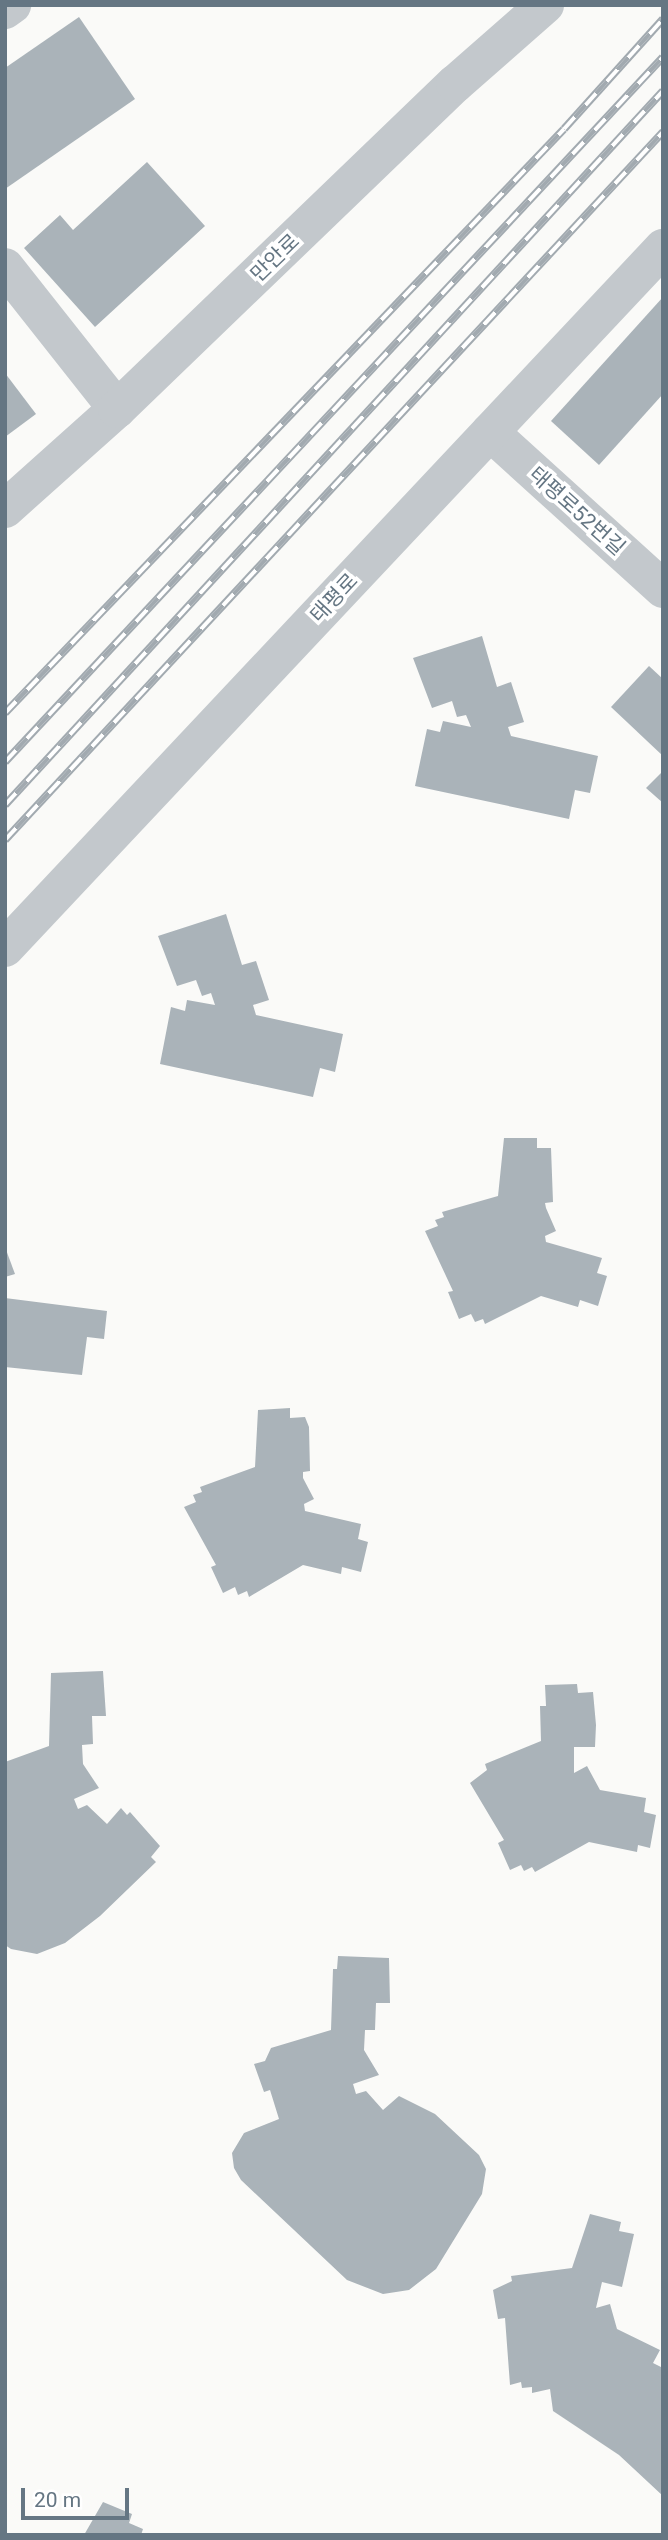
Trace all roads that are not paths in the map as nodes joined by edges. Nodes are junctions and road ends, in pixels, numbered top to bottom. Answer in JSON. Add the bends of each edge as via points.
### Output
{"nodes":[{"id":1,"x":12,"y":5,"type":"edge"},
{"id":2,"x":545,"y":5,"type":"edge"},
{"id":3,"x":5,"y":10,"type":"edge"},
{"id":4,"x":663,"y":248,"type":"edge"},
{"id":5,"x":5,"y":267,"type":"edge"},
{"id":6,"x":117,"y":409,"type":"junction"},
{"id":7,"x":490,"y":432,"type":"junction"},
{"id":8,"x":5,"y":509,"type":"edge"},
{"id":9,"x":663,"y":589,"type":"edge"},
{"id":10,"x":5,"y":948,"type":"edge"}],
"edges":[{"from":1,"to":3,"type":"street"},
{"from":2,"to":6,"type":"street","name":"만안로","via":[[455,84]]},
{"from":4,"to":7,"type":"street","name":"태평로"},
{"from":5,"to":6,"type":"street"},
{"from":6,"to":8,"type":"street","name":"만안로"},
{"from":7,"to":9,"type":"street","name":"태평로52번길"},
{"from":7,"to":10,"type":"street","name":"태평로"}]}
